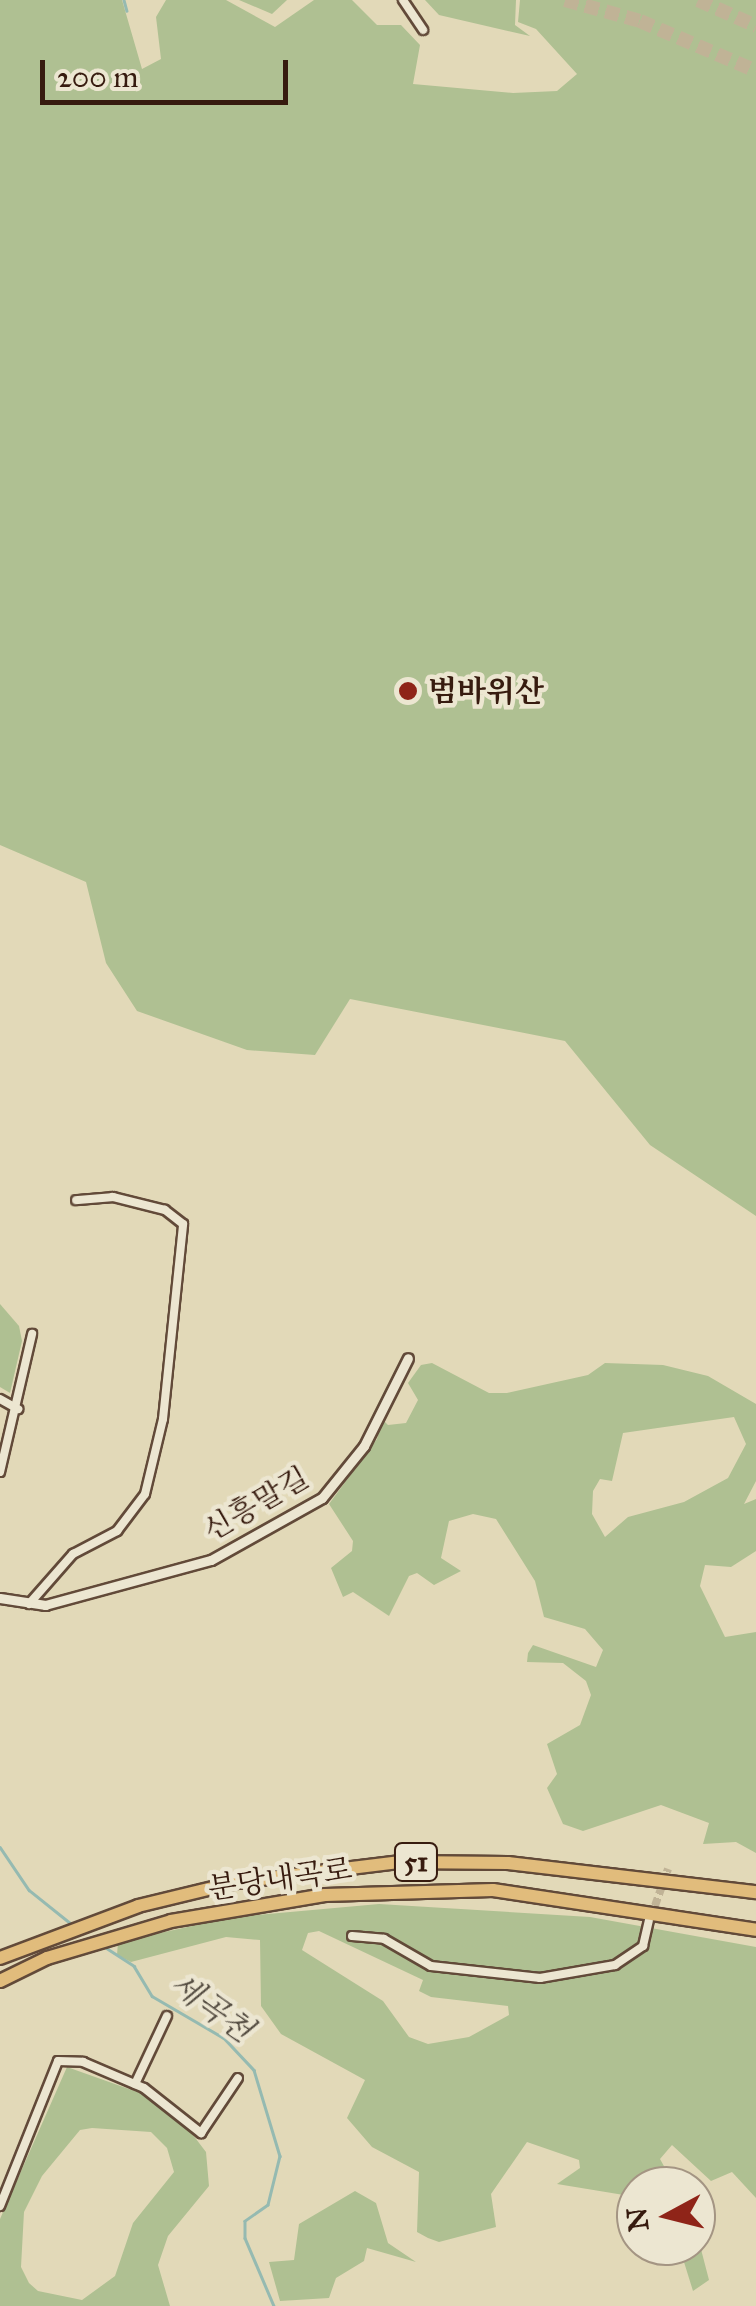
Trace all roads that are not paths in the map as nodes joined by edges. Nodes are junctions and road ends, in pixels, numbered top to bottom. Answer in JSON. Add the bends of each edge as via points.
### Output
{"nodes":[{"id":1,"x":403,"y":0,"type":"edge"},
{"id":2,"x":424,"y":30,"type":"dead end"},
{"id":3,"x":76,"y":1200,"type":"dead end"},
{"id":4,"x":32,"y":1334,"type":"dead end"},
{"id":5,"x":408,"y":1358,"type":"dead end"},
{"id":6,"x":0,"y":1399,"type":"edge"},
{"id":7,"x":18,"y":1409,"type":"junction"},
{"id":8,"x":0,"y":1472,"type":"edge"},
{"id":9,"x":0,"y":1598,"type":"edge"},
{"id":10,"x":29,"y":1604,"type":"junction"},
{"id":11,"x":756,"y":1892,"type":"edge"},
{"id":12,"x":649,"y":1921,"type":"tunnel mouth"},
{"id":13,"x":756,"y":1930,"type":"edge"},
{"id":14,"x":352,"y":1936,"type":"dead end"},
{"id":15,"x":0,"y":1958,"type":"edge"},
{"id":16,"x":0,"y":1982,"type":"edge"},
{"id":17,"x":167,"y":2016,"type":"dead end"},
{"id":18,"x":238,"y":2078,"type":"dead end"},
{"id":19,"x":135,"y":2084,"type":"junction"},
{"id":20,"x":0,"y":2206,"type":"edge"}],
"edges":[{"from":1,"to":2,"type":"street"},
{"from":3,"to":10,"type":"street","via":[[113,1197],[165,1210],[183,1224],[164,1419],[145,1494],[117,1531],[74,1554]]},
{"from":4,"to":7,"type":"street"},
{"from":5,"to":10,"type":"street","name":"신흥말길","via":[[364,1446],[322,1498],[211,1560],[69,1600]]},
{"from":6,"to":7,"type":"street"},
{"from":7,"to":8,"type":"street"},
{"from":9,"to":10,"type":"street","name":"신흥말길"},
{"from":11,"to":15,"type":"highway","name":"분당내곡로","number":"51","via":[[508,1863],[402,1862],[236,1882],[75,1928]]},
{"from":12,"to":14,"type":"street","via":[[643,1946],[615,1965],[540,1978],[432,1966],[384,1939]]},
{"from":13,"to":16,"type":"highway","name":"분당내곡로","number":"51","via":[[532,1895],[408,1889],[240,1906],[97,1942]]},
{"from":17,"to":19,"type":"street"},
{"from":18,"to":19,"type":"street","via":[[201,2133]]},
{"from":19,"to":20,"type":"street","via":[[83,2062],[58,2060]]}]}
